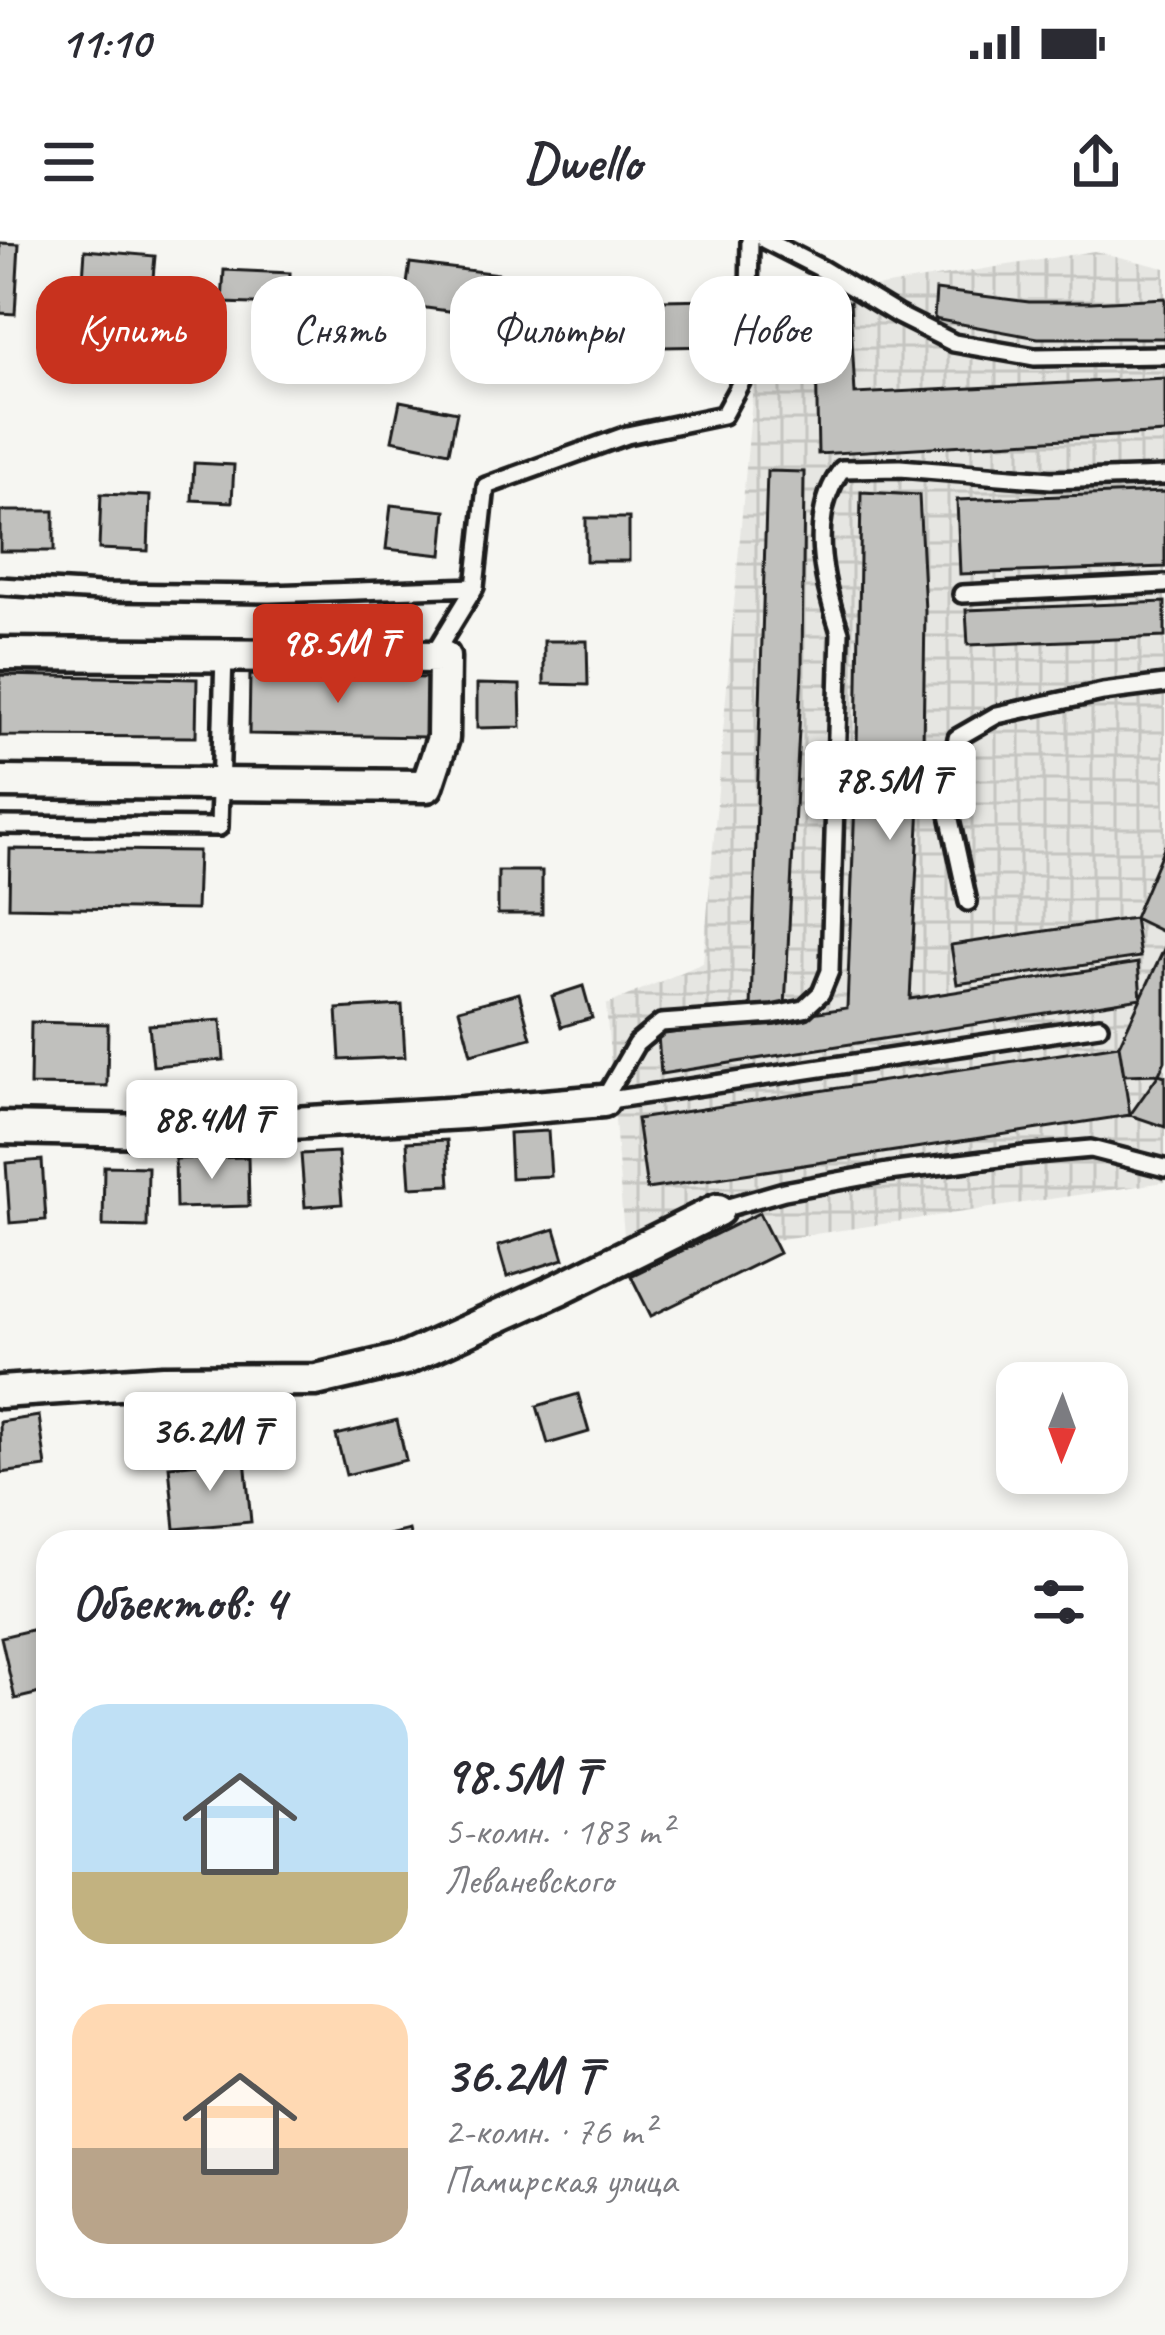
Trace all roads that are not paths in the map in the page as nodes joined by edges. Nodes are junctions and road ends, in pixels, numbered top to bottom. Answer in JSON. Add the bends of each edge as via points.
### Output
{"nodes":[{"id":1,"x":751,"y":240,"type":"edge"},
{"id":2,"x":766,"y":240,"type":"edge"},
{"id":3,"x":1165,"y":356,"type":"edge"},
{"id":4,"x":1165,"y":476,"type":"edge"},
{"id":5,"x":1165,"y":584,"type":"edge"},
{"id":6,"x":0,"y":586,"type":"edge"},
{"id":7,"x":475,"y":586,"type":"junction"},
{"id":8,"x":962,"y":594,"type":"dead end"},
{"id":9,"x":0,"y":654,"type":"edge"},
{"id":10,"x":224,"y":655,"type":"junction"},
{"id":11,"x":433,"y":656,"type":"junction"},
{"id":12,"x":1165,"y":684,"type":"edge"},
{"id":13,"x":0,"y":782,"type":"edge"},
{"id":14,"x":220,"y":784,"type":"junction"},
{"id":15,"x":0,"y":825,"type":"edge"},
{"id":16,"x":968,"y":902,"type":"dead end"},
{"id":17,"x":1099,"y":1026,"type":"dead end"},
{"id":18,"x":604,"y":1101,"type":"junction"},
{"id":19,"x":0,"y":1128,"type":"edge"},
{"id":20,"x":1165,"y":1168,"type":"edge"},
{"id":21,"x":718,"y":1210,"type":"joint"},
{"id":22,"x":0,"y":1392,"type":"edge"}],
"edges":[{"from":1,"to":7,"type":"lane","via":[[741,382],[723,415],[627,435],[486,486]]},
{"from":2,"to":3,"type":"lane","via":[[954,343],[1035,357]]},
{"from":4,"to":18,"type":"lane","via":[[1051,480],[842,469],[822,512],[822,553],[840,632],[830,971],[804,1009],[661,1023],[636,1045]]},
{"from":5,"to":8,"type":"lane"},
{"from":6,"to":7,"type":"lane","via":[[269,594]]},
{"from":7,"to":11,"type":"lane"},
{"from":9,"to":10,"type":"street"},
{"from":10,"to":11,"type":"street"},
{"from":10,"to":14,"type":"lane"},
{"from":11,"to":14,"type":"street","via":[[445,657],[443,738],[427,786]]},
{"from":12,"to":16,"type":"lane","via":[[998,715],[957,738],[946,801]]},
{"from":13,"to":14,"type":"street"},
{"from":14,"to":15,"type":"lane","via":[[219,827]]},
{"from":17,"to":18,"type":"lane"},
{"from":18,"to":19,"type":"street","via":[[154,1131]]},
{"from":20,"to":21,"type":"lane","via":[[1091,1149],[1024,1155],[847,1179]]},
{"from":21,"to":22,"type":"street","via":[[405,1359],[316,1380]]}]}
